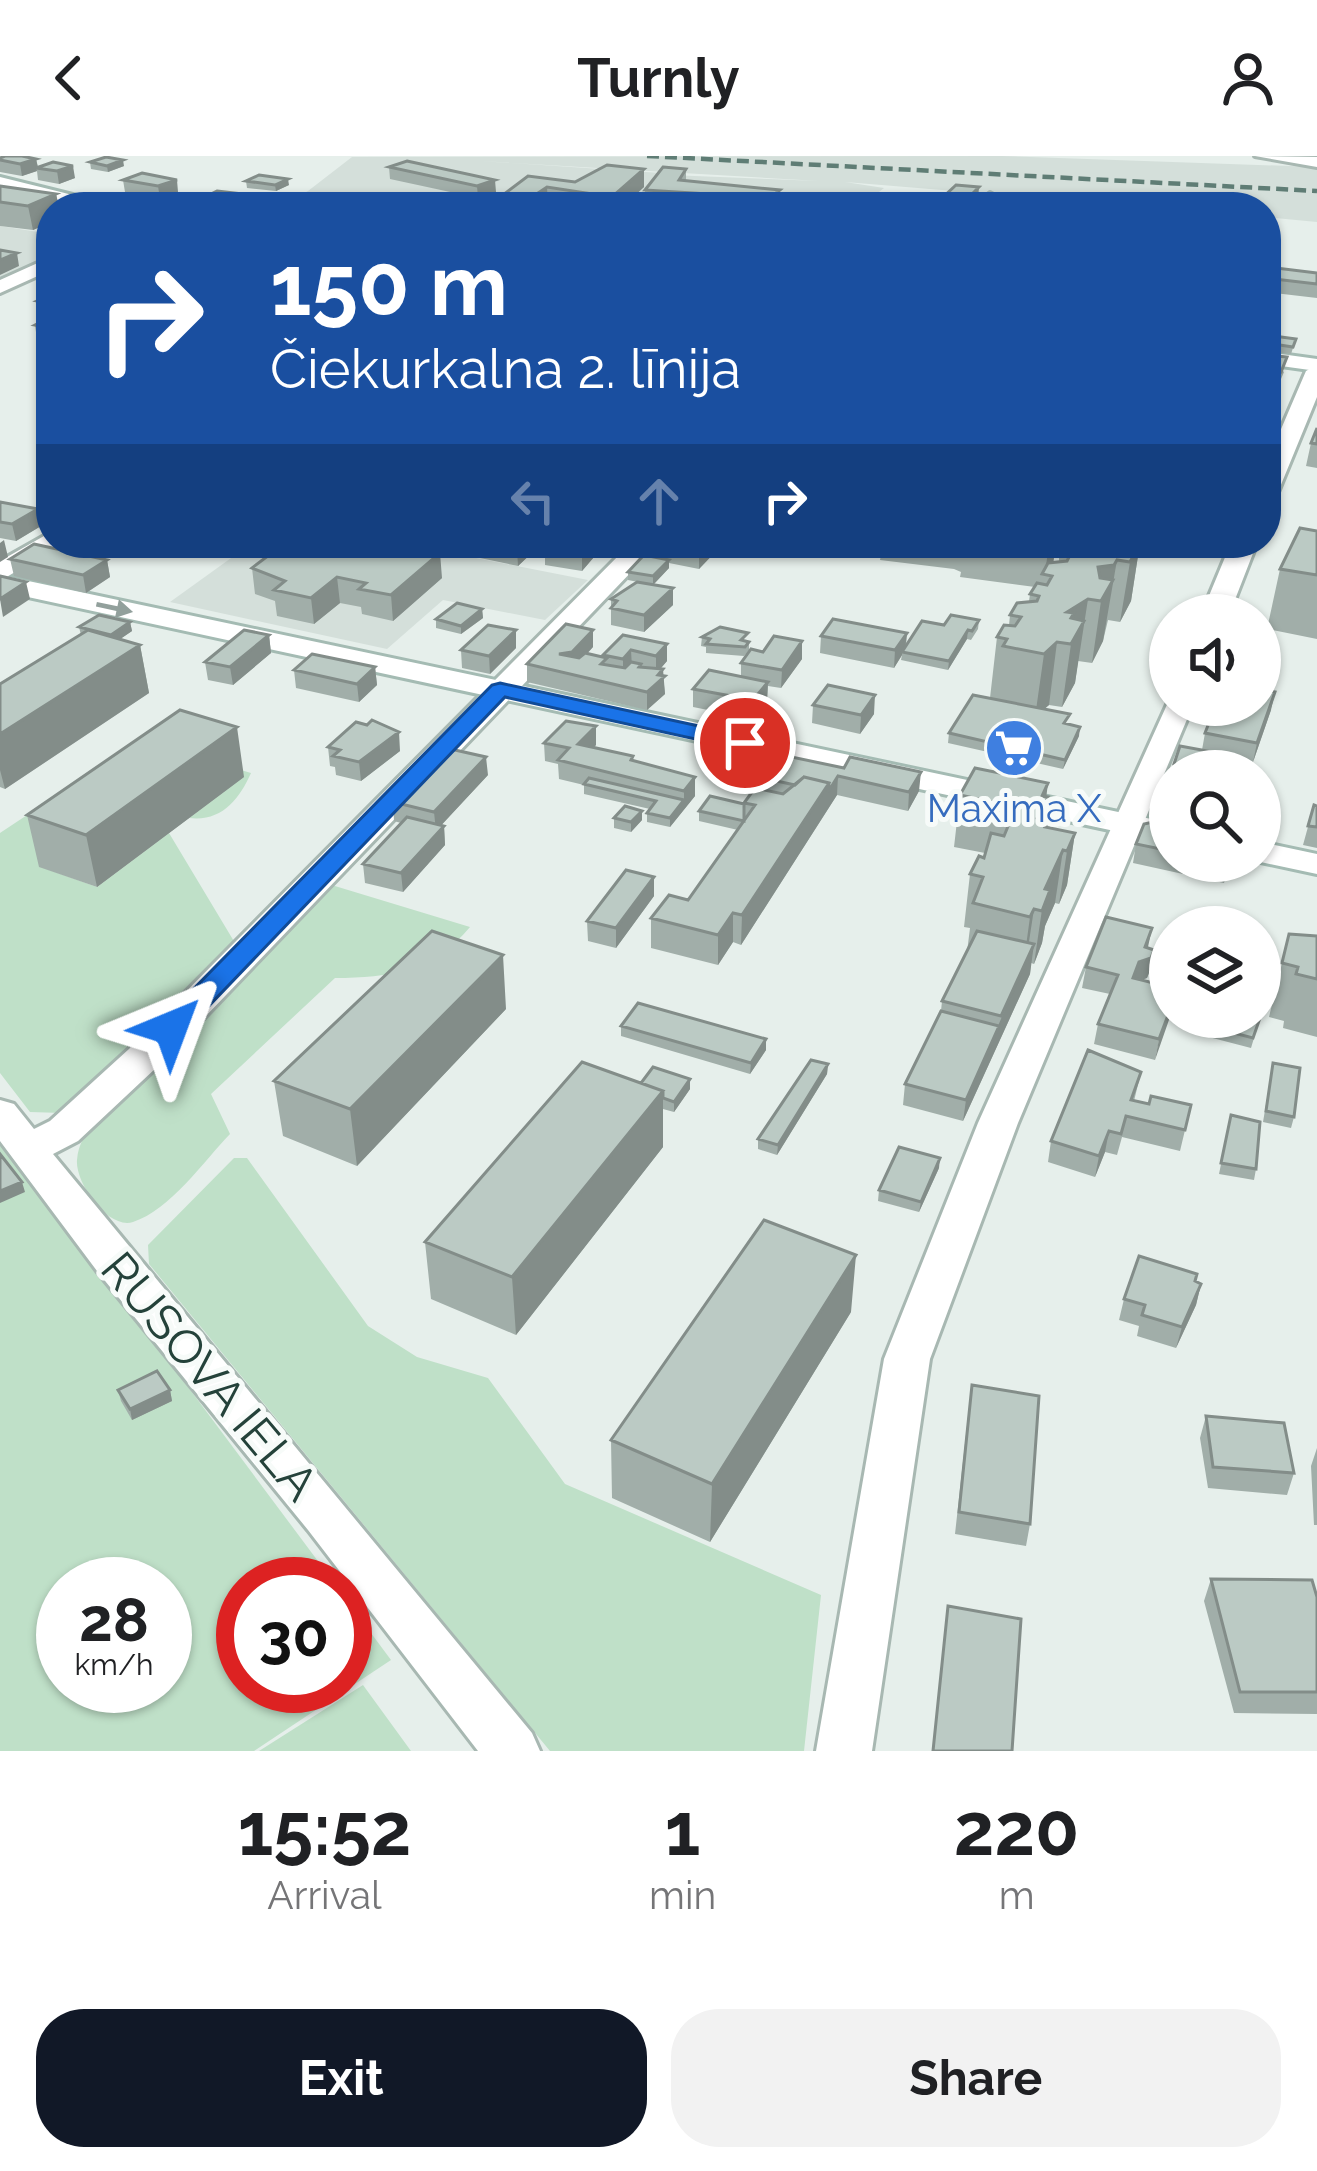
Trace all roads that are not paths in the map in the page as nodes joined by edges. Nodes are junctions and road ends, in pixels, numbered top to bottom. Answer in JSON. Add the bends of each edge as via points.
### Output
{"nodes":[{"id":1,"x":1263,"y":156,"type":"edge"},
{"id":2,"x":1317,"y":162,"type":"edge"},
{"id":3,"x":0,"y":182,"type":"edge"},
{"id":4,"x":40,"y":192,"type":"edge"},
{"id":5,"x":36,"y":270,"type":"edge"},
{"id":6,"x":0,"y":287,"type":"edge"},
{"id":7,"x":1281,"y":361,"type":"edge"},
{"id":8,"x":1317,"y":368,"type":"edge"},
{"id":9,"x":1281,"y":456,"type":"edge"},
{"id":10,"x":36,"y":550,"type":"edge"},
{"id":11,"x":631,"y":558,"type":"edge"},
{"id":12,"x":1238,"y":558,"type":"edge"},
{"id":13,"x":0,"y":573,"type":"edge"},
{"id":14,"x":0,"y":583,"type":"edge"},
{"id":15,"x":1223,"y":594,"type":"edge"},
{"id":16,"x":500,"y":690,"type":"junction"},
{"id":17,"x":1169,"y":726,"type":"edge"},
{"id":18,"x":1127,"y":824,"type":"junction"},
{"id":19,"x":1149,"y":829,"type":"edge"},
{"id":20,"x":1281,"y":856,"type":"edge"},
{"id":21,"x":1317,"y":864,"type":"edge"},
{"id":22,"x":14,"y":1131,"type":"edge"},
{"id":23,"x":512,"y":1751,"type":"edge"},
{"id":24,"x":844,"y":1751,"type":"edge"}],
"edges":[{"from":1,"to":2,"type":"street"},
{"from":3,"to":4,"type":"street"},
{"from":5,"to":6,"type":"street"},
{"from":7,"to":8,"type":"street"},
{"from":8,"to":9,"type":"street"},
{"from":10,"to":13,"type":"street"},
{"from":11,"to":16,"type":"street"},
{"from":12,"to":15,"type":"street"},
{"from":14,"to":16,"type":"street","one_way":true},
{"from":16,"to":18,"type":"street"},
{"from":16,"to":22,"type":"street","via":[[64,1131]]},
{"from":17,"to":18,"type":"street"},
{"from":18,"to":19,"type":"street"},
{"from":18,"to":24,"type":"street","via":[[907,1359]]},
{"from":20,"to":21,"type":"street"},
{"from":22,"to":23,"type":"street","name":"RUSOVA IELA"}]}
